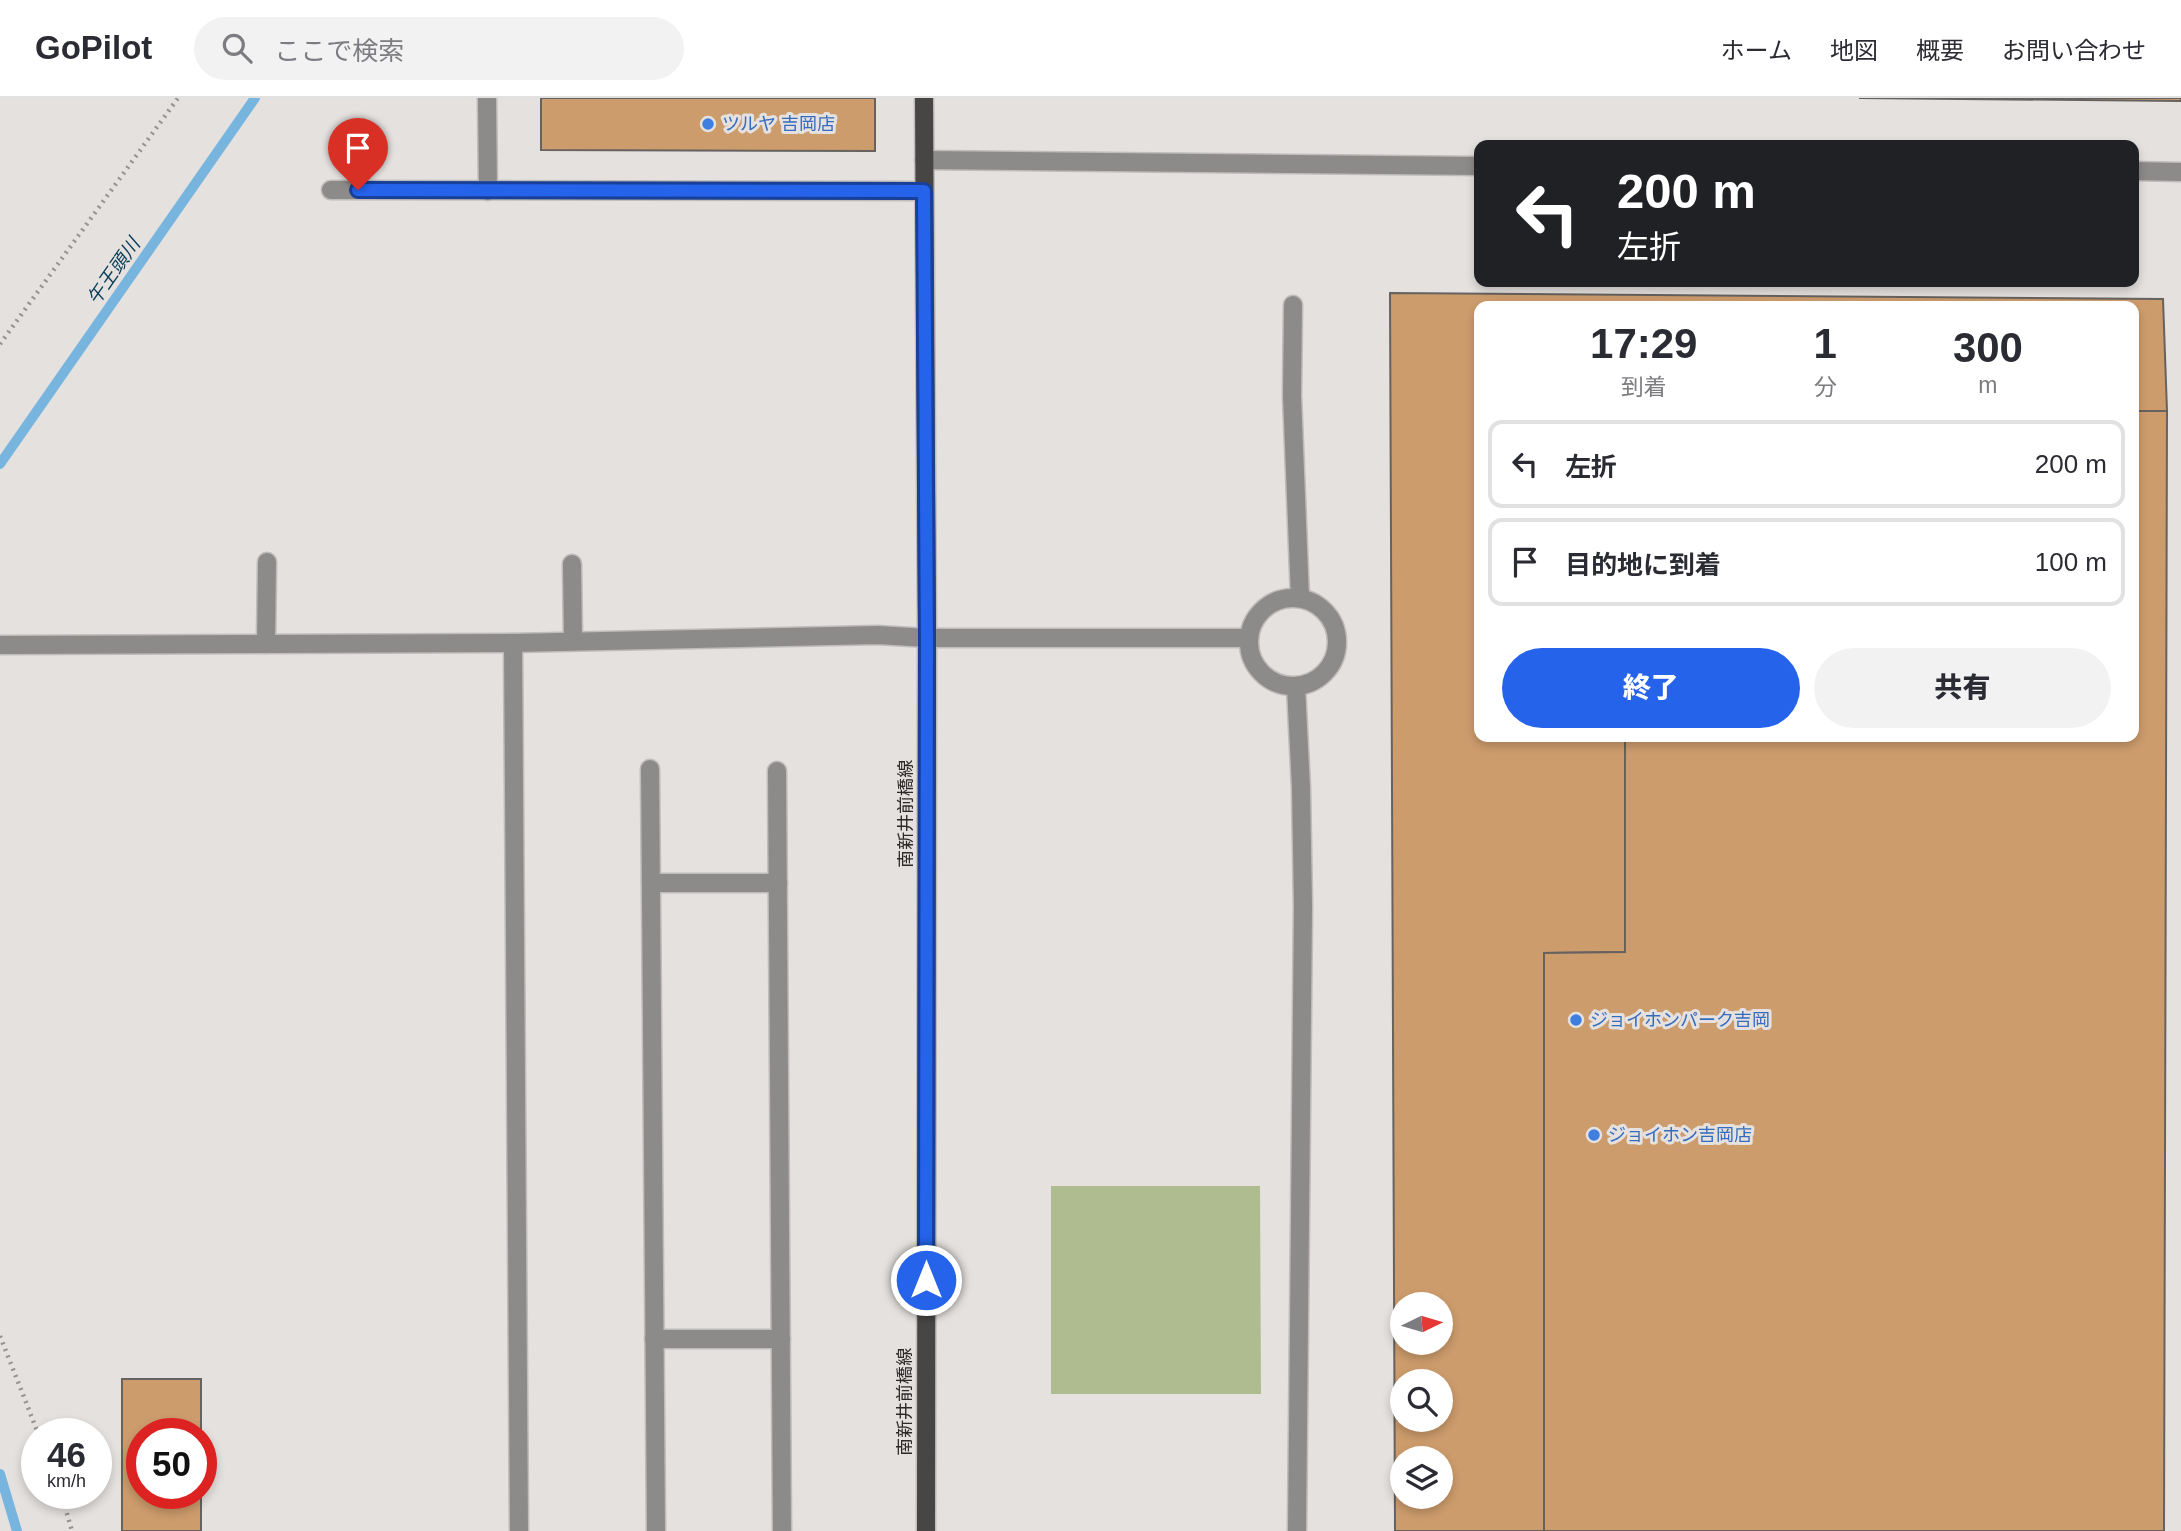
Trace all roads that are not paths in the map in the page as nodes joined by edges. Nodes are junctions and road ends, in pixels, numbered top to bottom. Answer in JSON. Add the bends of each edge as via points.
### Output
{"nodes":[{"id":1,"x":487,"y":98,"type":"edge"},
{"id":2,"x":924,"y":98,"type":"edge"},
{"id":3,"x":924,"y":160,"type":"junction"},
{"id":4,"x":1474,"y":166,"type":"edge"},
{"id":5,"x":2139,"y":172,"type":"edge"},
{"id":6,"x":2181,"y":172,"type":"edge"},
{"id":7,"x":331,"y":190,"type":"dead end"},
{"id":8,"x":488,"y":191,"type":"junction"},
{"id":9,"x":924,"y":191,"type":"junction"},
{"id":10,"x":1293,"y":304,"type":"dead end"},
{"id":11,"x":267,"y":562,"type":"dead end"},
{"id":12,"x":572,"y":564,"type":"dead end"},
{"id":13,"x":1300,"y":598,"type":"junction"},
{"id":14,"x":927,"y":638,"type":"junction"},
{"id":15,"x":1248,"y":638,"type":"junction"},
{"id":16,"x":573,"y":642,"type":"junction"},
{"id":17,"x":513,"y":643,"type":"junction"},
{"id":18,"x":266,"y":644,"type":"junction"},
{"id":19,"x":0,"y":645,"type":"edge"},
{"id":20,"x":1296,"y":687,"type":"junction"},
{"id":21,"x":650,"y":769,"type":"dead end"},
{"id":22,"x":777,"y":771,"type":"dead end"},
{"id":23,"x":651,"y":883,"type":"junction"},
{"id":24,"x":778,"y":883,"type":"junction"},
{"id":25,"x":654,"y":1339,"type":"junction"},
{"id":26,"x":781,"y":1339,"type":"junction"},
{"id":27,"x":519,"y":1531,"type":"edge"},
{"id":28,"x":656,"y":1531,"type":"edge"},
{"id":29,"x":782,"y":1531,"type":"edge"},
{"id":30,"x":926,"y":1531,"type":"edge"},
{"id":31,"x":1297,"y":1531,"type":"edge"}],
"edges":[{"from":1,"to":8,"type":"street"},
{"from":2,"to":3,"type":"main road","name":"南新井前橋線"},
{"from":3,"to":4,"type":"street"},
{"from":3,"to":9,"type":"main road","name":"南新井前橋線"},
{"from":5,"to":6,"type":"street"},
{"from":7,"to":8,"type":"street"},
{"from":8,"to":9,"type":"street"},
{"from":9,"to":14,"type":"main road","name":"南新井前橋線"},
{"from":10,"to":13,"type":"street"},
{"from":11,"to":18,"type":"street"},
{"from":12,"to":16,"type":"street"},
{"from":13,"to":15,"type":"street","via":[[1285,598],[1266,607],[1252,624]]},
{"from":13,"to":20,"type":"street","via":[[1326,611],[1337,638],[1336,653],[1321,677]]},
{"from":14,"to":15,"type":"street"},
{"from":14,"to":16,"type":"street","via":[[878,635]]},
{"from":14,"to":30,"type":"main road","name":"南新井前橋線"},
{"from":15,"to":20,"type":"street","via":[[1256,667],[1266,678]]},
{"from":16,"to":17,"type":"street"},
{"from":17,"to":18,"type":"street"},
{"from":17,"to":27,"type":"street"},
{"from":18,"to":19,"type":"street"},
{"from":20,"to":31,"type":"street","via":[[1303,906]]},
{"from":21,"to":23,"type":"street"},
{"from":22,"to":24,"type":"street"},
{"from":23,"to":24,"type":"street"},
{"from":23,"to":25,"type":"street"},
{"from":24,"to":26,"type":"street"},
{"from":25,"to":26,"type":"street"},
{"from":25,"to":28,"type":"street"},
{"from":26,"to":29,"type":"street"}]}
